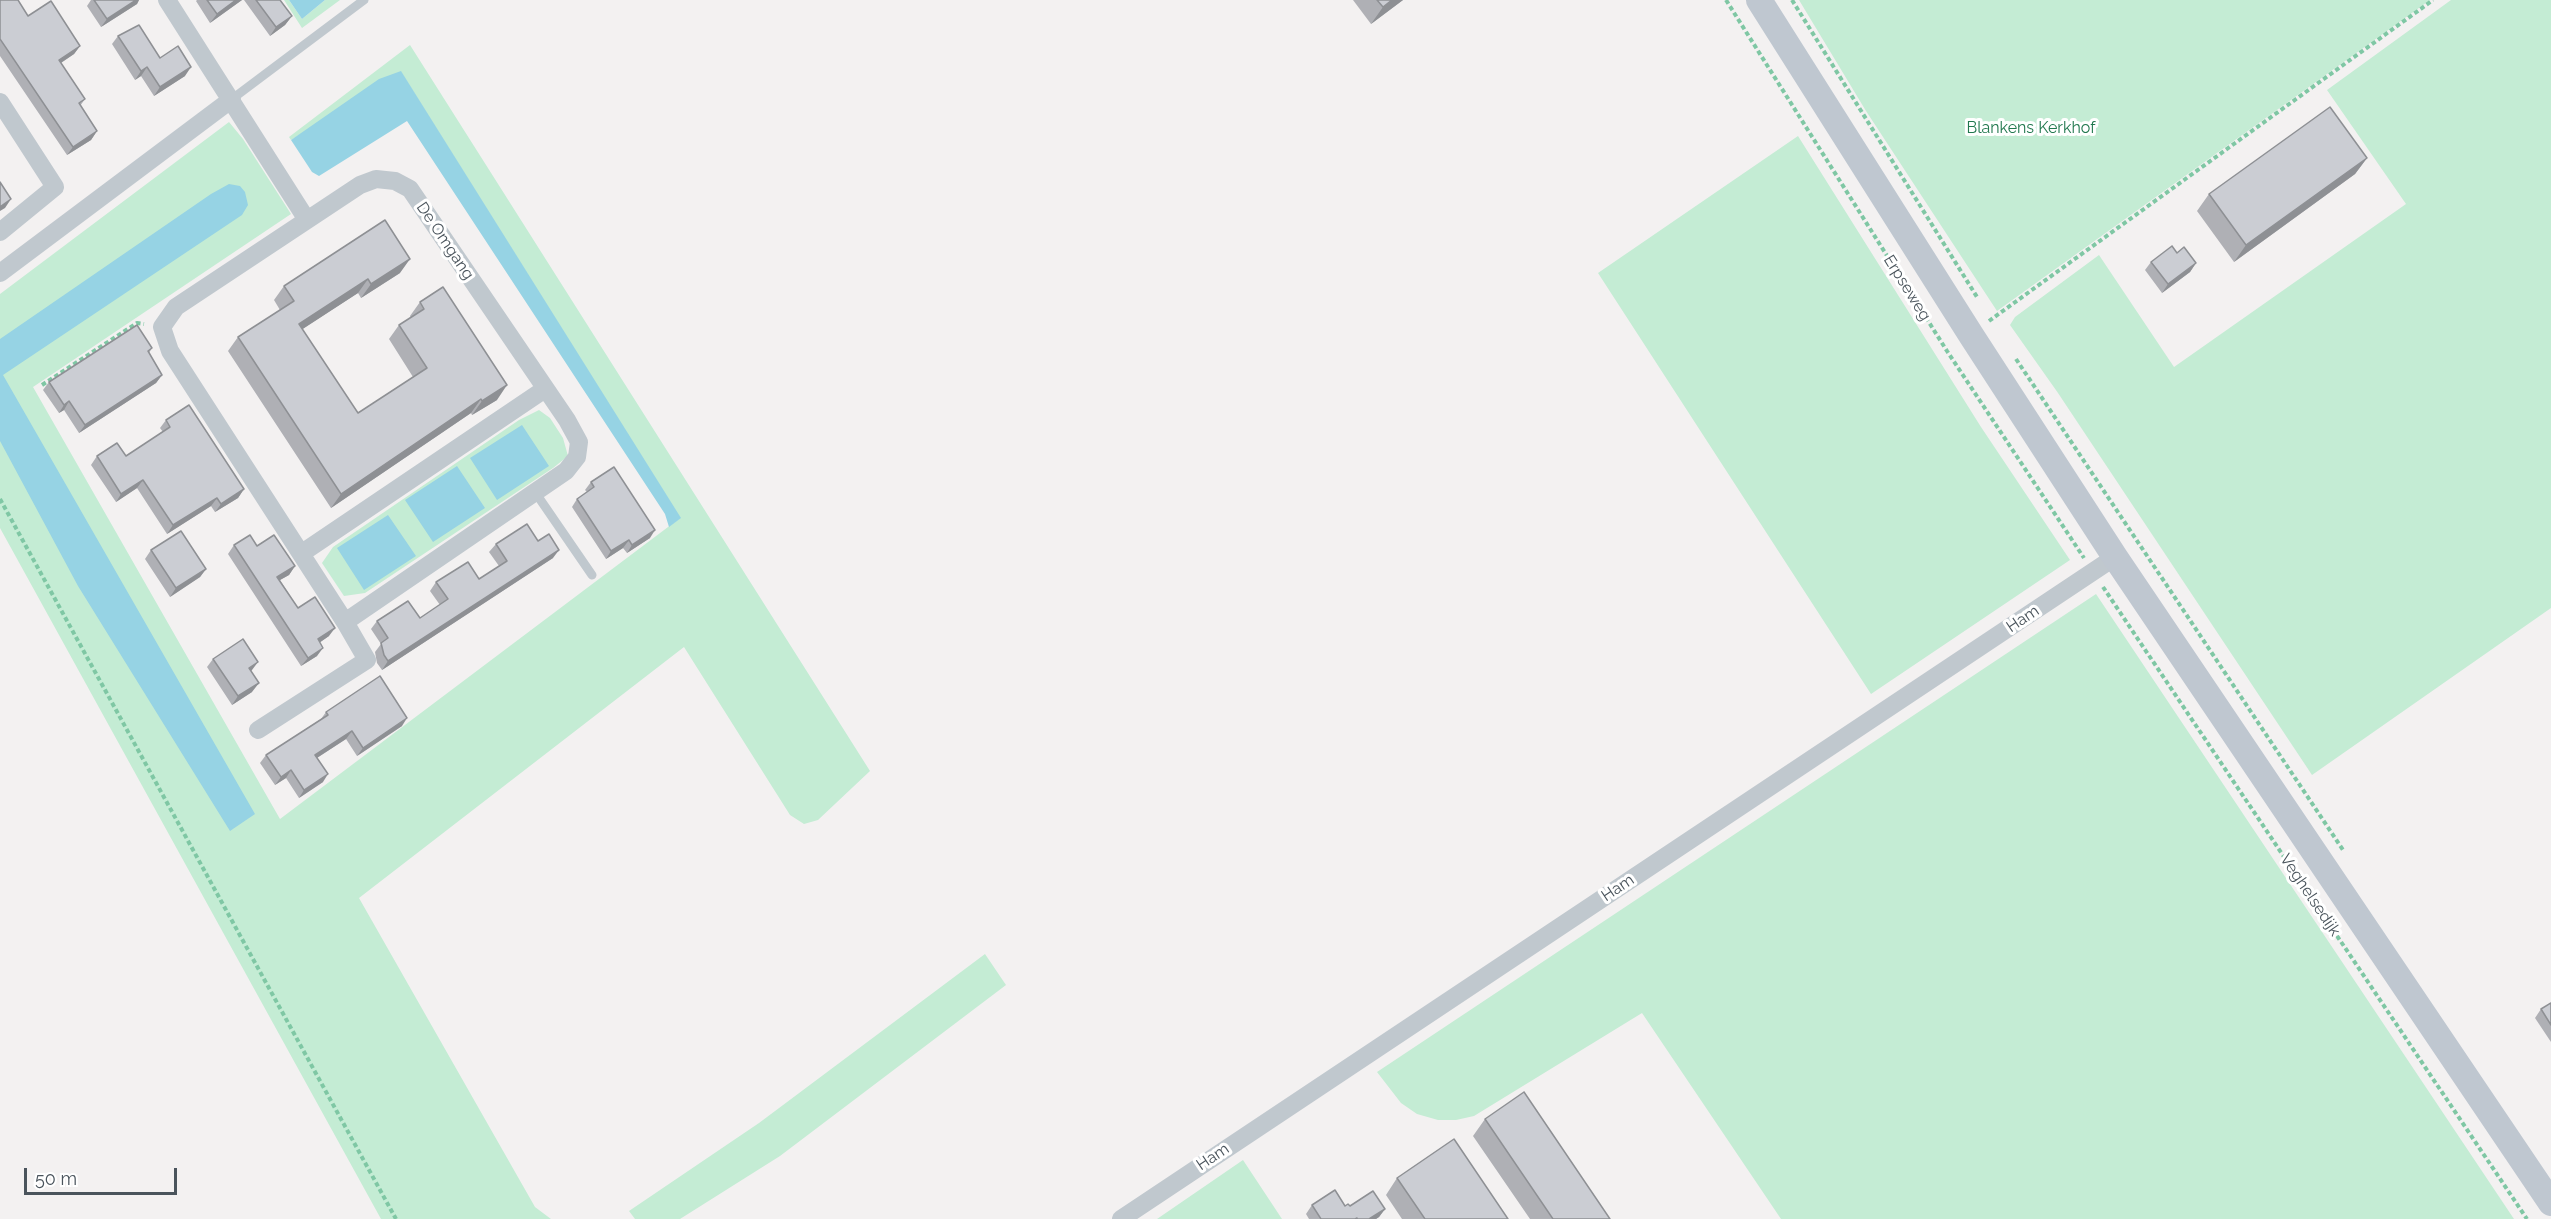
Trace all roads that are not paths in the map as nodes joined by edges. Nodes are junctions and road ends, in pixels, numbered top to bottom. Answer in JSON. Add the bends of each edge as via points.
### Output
{"nodes":[{"id":1,"x":167,"y":0,"type":"edge"},
{"id":2,"x":364,"y":0,"type":"edge"},
{"id":3,"x":1759,"y":0,"type":"edge"},
{"id":4,"x":232,"y":99,"type":"junction"},
{"id":5,"x":0,"y":102,"type":"edge"},
{"id":6,"x":307,"y":220,"type":"junction"},
{"id":7,"x":0,"y":232,"type":"edge"},
{"id":8,"x":0,"y":273,"type":"edge"},
{"id":9,"x":545,"y":389,"type":"junction"},
{"id":10,"x":536,"y":492,"type":"junction"},
{"id":11,"x":302,"y":553,"type":"junction"},
{"id":12,"x":2115,"y":557,"type":"junction"},
{"id":13,"x":592,"y":574,"type":"dead end"},
{"id":14,"x":345,"y":622,"type":"junction"},
{"id":15,"x":258,"y":730,"type":"dead end"},
{"id":16,"x":2551,"y":1203,"type":"edge"},
{"id":17,"x":1121,"y":1219,"type":"edge"}],
"edges":[{"from":1,"to":4,"type":"street"},
{"from":2,"to":4,"type":"lane"},
{"from":3,"to":12,"type":"main road","name":"Erpseweg","via":[[1981,327]]},
{"from":4,"to":6,"type":"street"},
{"from":4,"to":8,"type":"street"},
{"from":5,"to":7,"type":"street","via":[[55,187]]},
{"from":6,"to":9,"type":"street","name":"De Omgang","via":[[360,185],[376,179],[395,181],[410,189]]},
{"from":6,"to":11,"type":"street","name":"De Omgang","via":[[176,307],[162,327],[170,351]]},
{"from":9,"to":10,"type":"street","name":"De Omgang","via":[[579,442],[578,457],[566,471]]},
{"from":9,"to":11,"type":"street"},
{"from":10,"to":13,"type":"lane"},
{"from":10,"to":14,"type":"street","name":"De Omgang"},
{"from":11,"to":14,"type":"street"},
{"from":12,"to":16,"type":"main road","name":"Veghelsedijk"},
{"from":12,"to":17,"type":"street","name":"Ham"},
{"from":14,"to":15,"type":"street","via":[[367,660]]}]}
